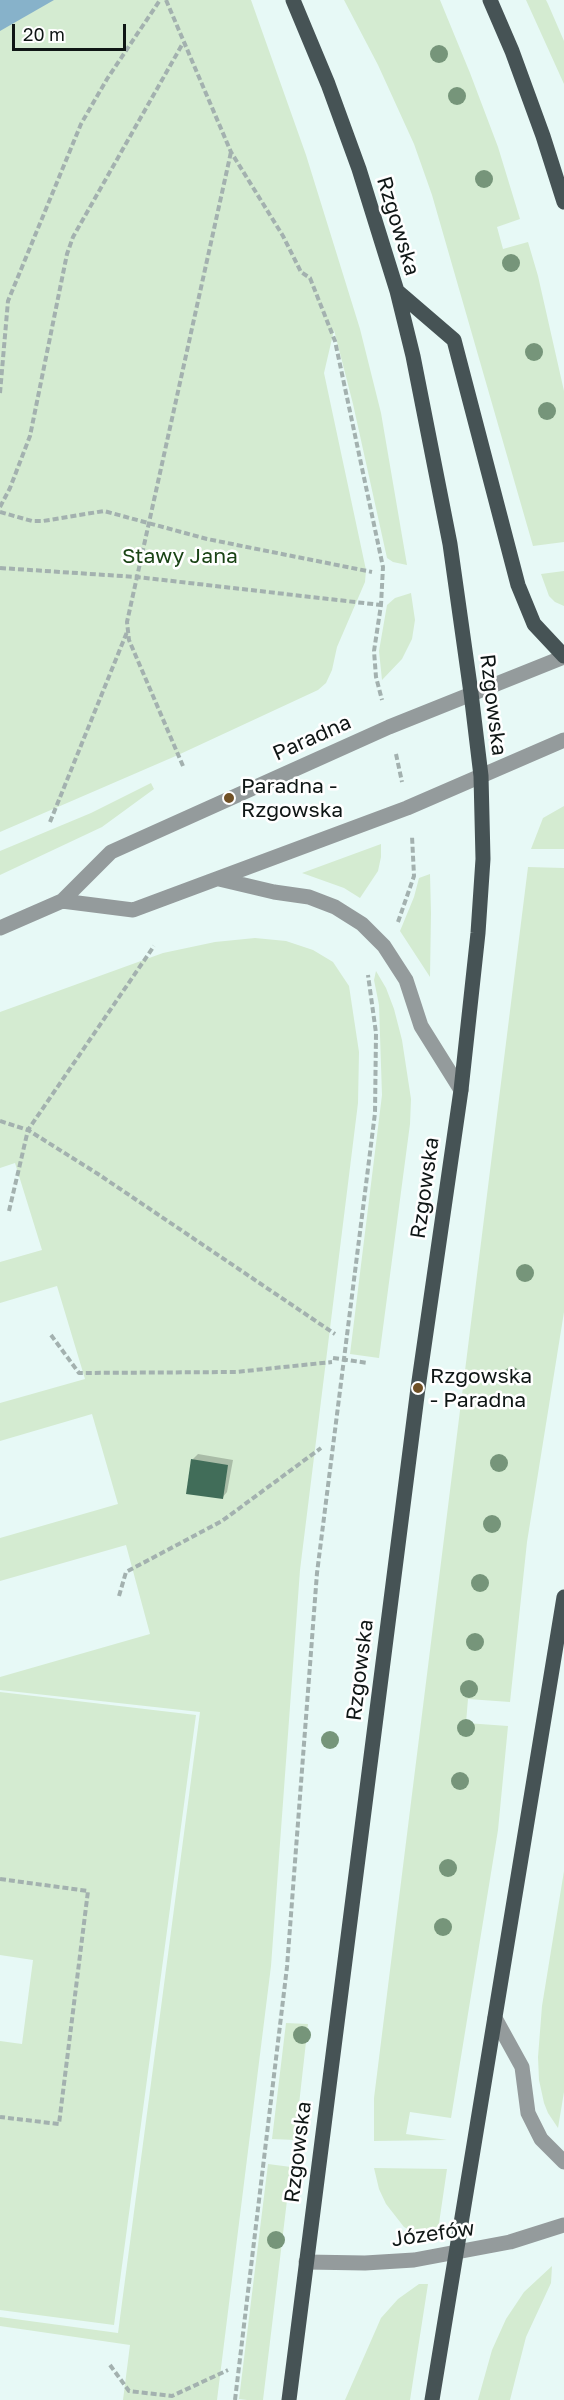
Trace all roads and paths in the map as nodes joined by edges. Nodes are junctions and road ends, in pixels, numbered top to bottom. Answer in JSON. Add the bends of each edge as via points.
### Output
{"nodes":[{"id":1,"x":160,"y":0,"type":"edge"},
{"id":2,"x":166,"y":0,"type":"edge"},
{"id":3,"x":293,"y":0,"type":"edge"},
{"id":4,"x":490,"y":0,"type":"edge"},
{"id":5,"x":184,"y":42,"type":"junction"},
{"id":6,"x":231,"y":152,"type":"junction"},
{"id":7,"x":564,"y":202,"type":"edge"},
{"id":8,"x":397,"y":291,"type":"junction"},
{"id":9,"x":0,"y":393,"type":"edge"},
{"id":10,"x":0,"y":507,"type":"edge"},
{"id":11,"x":0,"y":512,"type":"edge"},
{"id":12,"x":150,"y":524,"type":"junction"},
{"id":13,"x":0,"y":568,"type":"edge"},
{"id":14,"x":372,"y":572,"type":"dead end"},
{"id":15,"x":137,"y":577,"type":"junction"},
{"id":16,"x":381,"y":605,"type":"junction"},
{"id":17,"x":127,"y":632,"type":"junction"},
{"id":18,"x":564,"y":656,"type":"edge"},
{"id":19,"x":471,"y":693,"type":"junction"},
{"id":20,"x":389,"y":727,"type":"junction"},
{"id":21,"x":564,"y":740,"type":"edge"},
{"id":22,"x":183,"y":766,"type":"dead end"},
{"id":23,"x":481,"y":776,"type":"junction"},
{"id":24,"x":408,"y":808,"type":"junction"},
{"id":25,"x":50,"y":822,"type":"dead end"},
{"id":26,"x":219,"y":879,"type":"junction"},
{"id":27,"x":62,"y":901,"type":"junction"},
{"id":28,"x":0,"y":928,"type":"edge"},
{"id":29,"x":154,"y":946,"type":"dead end"},
{"id":30,"x":384,"y":946,"type":"junction"},
{"id":31,"x":461,"y":1090,"type":"junction"},
{"id":32,"x":0,"y":1120,"type":"edge"},
{"id":33,"x":28,"y":1130,"type":"junction"},
{"id":34,"x":9,"y":1211,"type":"dead end"},
{"id":35,"x":51,"y":1335,"type":"dead end"},
{"id":36,"x":335,"y":1335,"type":"dead end"},
{"id":37,"x":344,"y":1360,"type":"junction"},
{"id":38,"x":368,"y":1364,"type":"dead end"},
{"id":39,"x":321,"y":1448,"type":"dead end"},
{"id":40,"x":119,"y":1596,"type":"dead end"},
{"id":41,"x":564,"y":1597,"type":"edge"},
{"id":42,"x":0,"y":1879,"type":"edge"},
{"id":43,"x":495,"y":2018,"type":"junction"},
{"id":44,"x":0,"y":2117,"type":"edge"},
{"id":45,"x":564,"y":2162,"type":"edge"},
{"id":46,"x":564,"y":2225,"type":"edge"},
{"id":47,"x":456,"y":2254,"type":"junction"},
{"id":48,"x":306,"y":2262,"type":"junction"},
{"id":49,"x":110,"y":2365,"type":"dead end"},
{"id":50,"x":228,"y":2370,"type":"dead end"},
{"id":51,"x":172,"y":2396,"type":"junction"},
{"id":52,"x":167,"y":2400,"type":"edge"},
{"id":53,"x":235,"y":2400,"type":"edge"},
{"id":54,"x":289,"y":2400,"type":"edge"},
{"id":55,"x":432,"y":2400,"type":"edge"}],
"edges":[{"from":1,"to":9,"type":"path","via":[[106,79],[81,124],[12,291]]},
{"from":2,"to":5,"type":"path"},
{"from":3,"to":8,"type":"main road","name":"Rzgowska","via":[[355,158]]},
{"from":4,"to":7,"type":"main road","via":[[528,94]]},
{"from":5,"to":6,"type":"path"},
{"from":5,"to":10,"type":"path","via":[[73,237],[30,436]]},
{"from":6,"to":12,"type":"path"},
{"from":6,"to":16,"type":"path","via":[[301,272],[310,278],[334,341],[381,558]]},
{"from":8,"to":18,"type":"main road","via":[[454,340],[518,585],[534,624]]},
{"from":8,"to":19,"type":"main road","name":"Rzgowska","via":[[450,544]]},
{"from":11,"to":12,"type":"path","via":[[44,521],[104,511]]},
{"from":12,"to":14,"type":"path"},
{"from":12,"to":15,"type":"path"},
{"from":13,"to":15,"type":"path"},
{"from":15,"to":16,"type":"path"},
{"from":15,"to":17,"type":"path"},
{"from":16,"to":20,"type":"path","via":[[375,667]]},
{"from":17,"to":22,"type":"path"},
{"from":17,"to":25,"type":"path"},
{"from":18,"to":19,"type":"street","name":"Paradna"},
{"from":19,"to":20,"type":"street","name":"Paradna"},
{"from":19,"to":23,"type":"main road","name":"Rzgowska"},
{"from":20,"to":24,"type":"path"},
{"from":20,"to":27,"type":"street","name":"Paradna","via":[[111,852]]},
{"from":21,"to":23,"type":"street"},
{"from":23,"to":24,"type":"street"},
{"from":23,"to":31,"type":"main road","name":"Rzgowska","via":[[483,859]]},
{"from":24,"to":26,"type":"street"},
{"from":24,"to":30,"type":"path","via":[[414,876],[402,914]]},
{"from":26,"to":27,"type":"street","via":[[133,910]]},
{"from":26,"to":30,"type":"street","via":[[309,897],[335,907],[362,924]]},
{"from":27,"to":28,"type":"street","name":"Paradna"},
{"from":29,"to":33,"type":"path"},
{"from":30,"to":31,"type":"street","via":[[406,980],[421,1026]]},
{"from":30,"to":37,"type":"path","via":[[368,975],[376,1034],[375,1113]]},
{"from":31,"to":48,"type":"main road","name":"Rzgowska","via":[[418,1388]]},
{"from":32,"to":33,"type":"path"},
{"from":33,"to":34,"type":"path"},
{"from":33,"to":36,"type":"path"},
{"from":35,"to":37,"type":"path","via":[[79,1373],[236,1372]]},
{"from":37,"to":38,"type":"path"},
{"from":37,"to":53,"type":"path","via":[[317,1573],[287,1967]]},
{"from":39,"to":40,"type":"path","via":[[222,1521],[126,1572]]},
{"from":41,"to":43,"type":"main road"},
{"from":42,"to":44,"type":"path","via":[[88,1892],[59,2124]]},
{"from":43,"to":45,"type":"street","via":[[522,2067],[528,2113],[541,2139]]},
{"from":43,"to":47,"type":"main road"},
{"from":46,"to":47,"type":"street","name":"Józefów"},
{"from":47,"to":48,"type":"street","name":"Józefów","via":[[365,2263]]},
{"from":47,"to":55,"type":"main road"},
{"from":48,"to":54,"type":"main road","name":"Rzgowska"},
{"from":49,"to":51,"type":"path","via":[[129,2391]]},
{"from":50,"to":51,"type":"path"},
{"from":51,"to":52,"type":"path"}]}
